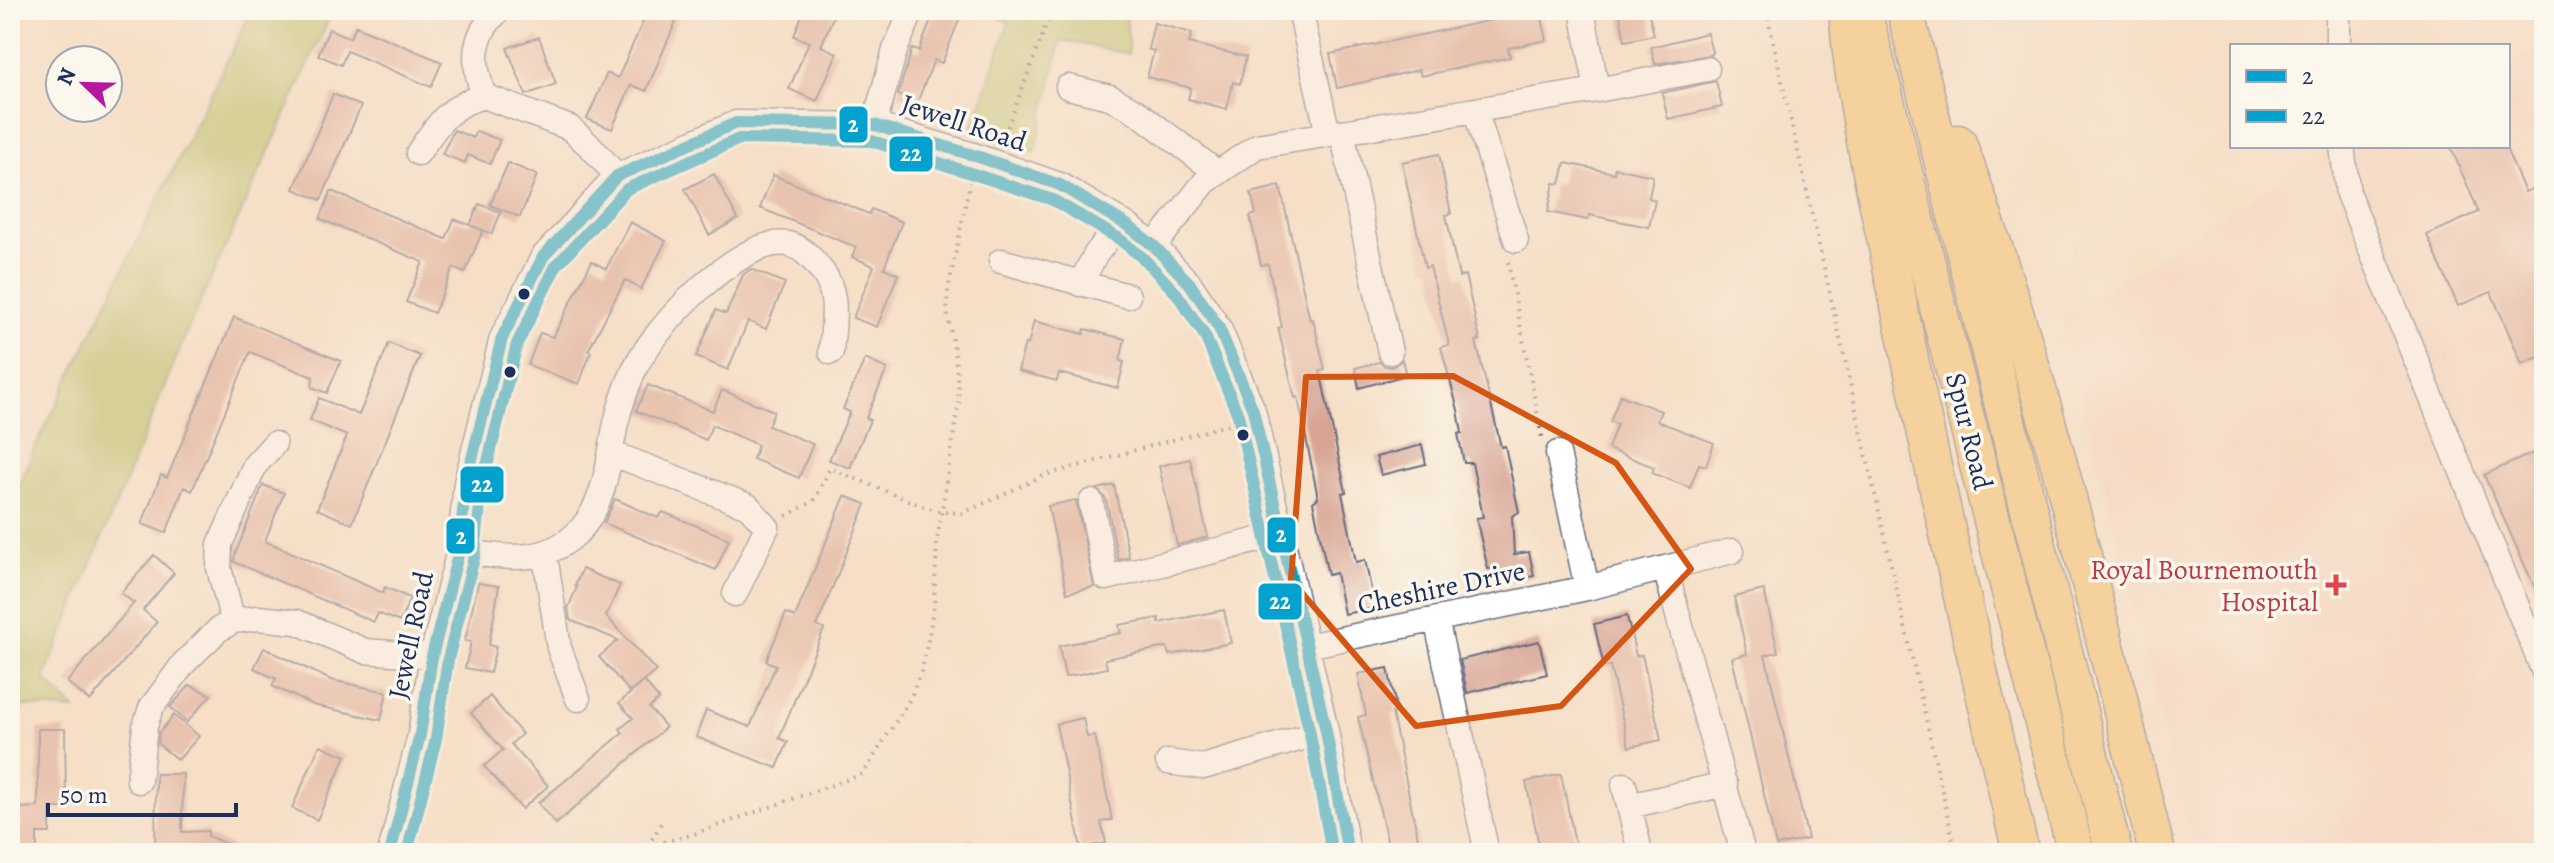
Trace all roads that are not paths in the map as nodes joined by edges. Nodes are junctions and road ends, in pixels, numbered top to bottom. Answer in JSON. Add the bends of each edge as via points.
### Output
{"nodes":[{"id":1,"x":499,"y":10,"type":"edge"},
{"id":2,"x":912,"y":10,"type":"edge"},
{"id":3,"x":1300,"y":10,"type":"edge"},
{"id":4,"x":1582,"y":10,"type":"edge"},
{"id":5,"x":1847,"y":10,"type":"edge"},
{"id":6,"x":1863,"y":10,"type":"edge"},
{"id":7,"x":2338,"y":10,"type":"edge"},
{"id":8,"x":1908,"y":23,"type":"edge"},
{"id":9,"x":2338,"y":44,"type":"edge"},
{"id":10,"x":1707,"y":69,"type":"dead end"},
{"id":11,"x":1068,"y":87,"type":"dead end"},
{"id":12,"x":1597,"y":90,"type":"junction"},
{"id":13,"x":484,"y":96,"type":"junction"},
{"id":14,"x":1475,"y":110,"type":"junction"},
{"id":15,"x":874,"y":125,"type":"junction"},
{"id":16,"x":1335,"y":133,"type":"junction"},
{"id":17,"x":2342,"y":148,"type":"edge"},
{"id":18,"x":418,"y":153,"type":"dead end"},
{"id":19,"x":1218,"y":173,"type":"junction"},
{"id":20,"x":617,"y":176,"type":"junction"},
{"id":21,"x":1121,"y":222,"type":"junction"},
{"id":22,"x":1516,"y":240,"type":"road end"},
{"id":23,"x":1154,"y":246,"type":"junction"},
{"id":24,"x":1001,"y":261,"type":"dead end"},
{"id":25,"x":1080,"y":284,"type":"junction"},
{"id":26,"x":1128,"y":296,"type":"dead end"},
{"id":27,"x":831,"y":352,"type":"dead end"},
{"id":28,"x":1390,"y":352,"type":"dead end"},
{"id":29,"x":274,"y":444,"type":"dead end"},
{"id":30,"x":611,"y":453,"type":"junction"},
{"id":31,"x":1558,"y":453,"type":"road end"},
{"id":32,"x":1091,"y":502,"type":"dead end"},
{"id":33,"x":1282,"y":534,"type":"junction"},
{"id":34,"x":459,"y":551,"type":"junction"},
{"id":35,"x":1732,"y":551,"type":"dead end"},
{"id":36,"x":542,"y":555,"type":"junction"},
{"id":37,"x":1665,"y":568,"type":"junction"},
{"id":38,"x":1587,"y":588,"type":"junction"},
{"id":39,"x":735,"y":594,"type":"dead end"},
{"id":40,"x":1436,"y":619,"type":"junction"},
{"id":41,"x":233,"y":621,"type":"junction"},
{"id":42,"x":1307,"y":646,"type":"junction"},
{"id":43,"x":432,"y":656,"type":"junction"},
{"id":44,"x":2544,"y":672,"type":"edge"},
{"id":45,"x":578,"y":699,"type":"dead end"},
{"id":46,"x":1326,"y":731,"type":"junction"},
{"id":47,"x":1168,"y":762,"type":"dead end"},
{"id":48,"x":139,"y":781,"type":"dead end"},
{"id":49,"x":1725,"y":784,"type":"junction"},
{"id":50,"x":1638,"y":843,"type":"dead end"},
{"id":51,"x":390,"y":853,"type":"edge"},
{"id":52,"x":1348,"y":853,"type":"edge"},
{"id":53,"x":1487,"y":853,"type":"edge"},
{"id":54,"x":1743,"y":853,"type":"edge"},
{"id":55,"x":2021,"y":853,"type":"edge"},
{"id":56,"x":2076,"y":853,"type":"edge"},
{"id":57,"x":2114,"y":853,"type":"edge"},
{"id":58,"x":2157,"y":853,"type":"edge"}],
"edges":[{"from":1,"to":13,"type":"street","via":[[475,51]]},
{"from":2,"to":15,"type":"street"},
{"from":3,"to":16,"type":"street"},
{"from":4,"to":12,"type":"street"},
{"from":5,"to":55,"type":"highway","via":[[1852,72],[1903,322]]},
{"from":6,"to":56,"type":"highway","name":"Spur Road"},
{"from":7,"to":9,"type":"street"},
{"from":8,"to":57,"type":"highway","name":"Spur Road"},
{"from":8,"to":58,"type":"highway","via":[[1989,229],[2032,370]]},
{"from":10,"to":12,"type":"street"},
{"from":11,"to":19,"type":"street","via":[[1110,97],[1137,112]]},
{"from":12,"to":14,"type":"street"},
{"from":13,"to":18,"type":"street","via":[[440,120]]},
{"from":13,"to":20,"type":"street","via":[[570,128]]},
{"from":14,"to":16,"type":"street"},
{"from":14,"to":22,"type":"street"},
{"from":15,"to":20,"type":"street","name":"Jewell Road","via":[[736,123]]},
{"from":15,"to":21,"type":"street","name":"Jewell Road","via":[[1060,185]]},
{"from":16,"to":19,"type":"street","via":[[1257,146]]},
{"from":16,"to":28,"type":"street"},
{"from":17,"to":44,"type":"street","via":[[2348,194]]},
{"from":19,"to":23,"type":"street"},
{"from":20,"to":34,"type":"street","name":"Jewell Road","via":[[543,257],[502,338],[466,483]]},
{"from":21,"to":23,"type":"street","name":"Jewell Road"},
{"from":21,"to":25,"type":"street"},
{"from":23,"to":33,"type":"street","name":"Jewell Road","via":[[1190,284],[1219,328],[1255,418]]},
{"from":24,"to":25,"type":"street"},
{"from":25,"to":26,"type":"street"},
{"from":27,"to":30,"type":"street","via":[[834,311],[823,271],[791,245],[756,249],[704,284],[648,344],[621,408]]},
{"from":29,"to":41,"type":"street","via":[[255,465],[220,544],[220,576]]},
{"from":30,"to":36,"type":"street","via":[[602,491],[586,522]]},
{"from":30,"to":39,"type":"street","via":[[748,506],[767,527]]},
{"from":31,"to":38,"type":"street"},
{"from":32,"to":33,"type":"street","via":[[1106,578]]},
{"from":33,"to":42,"type":"street","name":"Jewell Road"},
{"from":34,"to":36,"type":"street","via":[[513,558]]},
{"from":34,"to":43,"type":"street","name":"Jewell Road"},
{"from":35,"to":37,"type":"street","name":"Cheshire Drive"},
{"from":36,"to":45,"type":"street","via":[[559,648]]},
{"from":37,"to":38,"type":"street","name":"Cheshire Drive"},
{"from":37,"to":49,"type":"street"},
{"from":38,"to":40,"type":"street","name":"Cheshire Drive"},
{"from":40,"to":42,"type":"street","name":"Cheshire Drive"},
{"from":40,"to":53,"type":"street"},
{"from":41,"to":43,"type":"street","via":[[297,622],[365,651]]},
{"from":41,"to":48,"type":"street","via":[[184,663],[151,708]]},
{"from":42,"to":46,"type":"street","name":"Jewell Road"},
{"from":43,"to":51,"type":"street","name":"Jewell Road","via":[[420,735]]},
{"from":46,"to":47,"type":"street","via":[[1203,767]]},
{"from":46,"to":52,"type":"street","name":"Jewell Road"},
{"from":49,"to":50,"type":"street","via":[[1627,795]]},
{"from":49,"to":54,"type":"street"}]}
